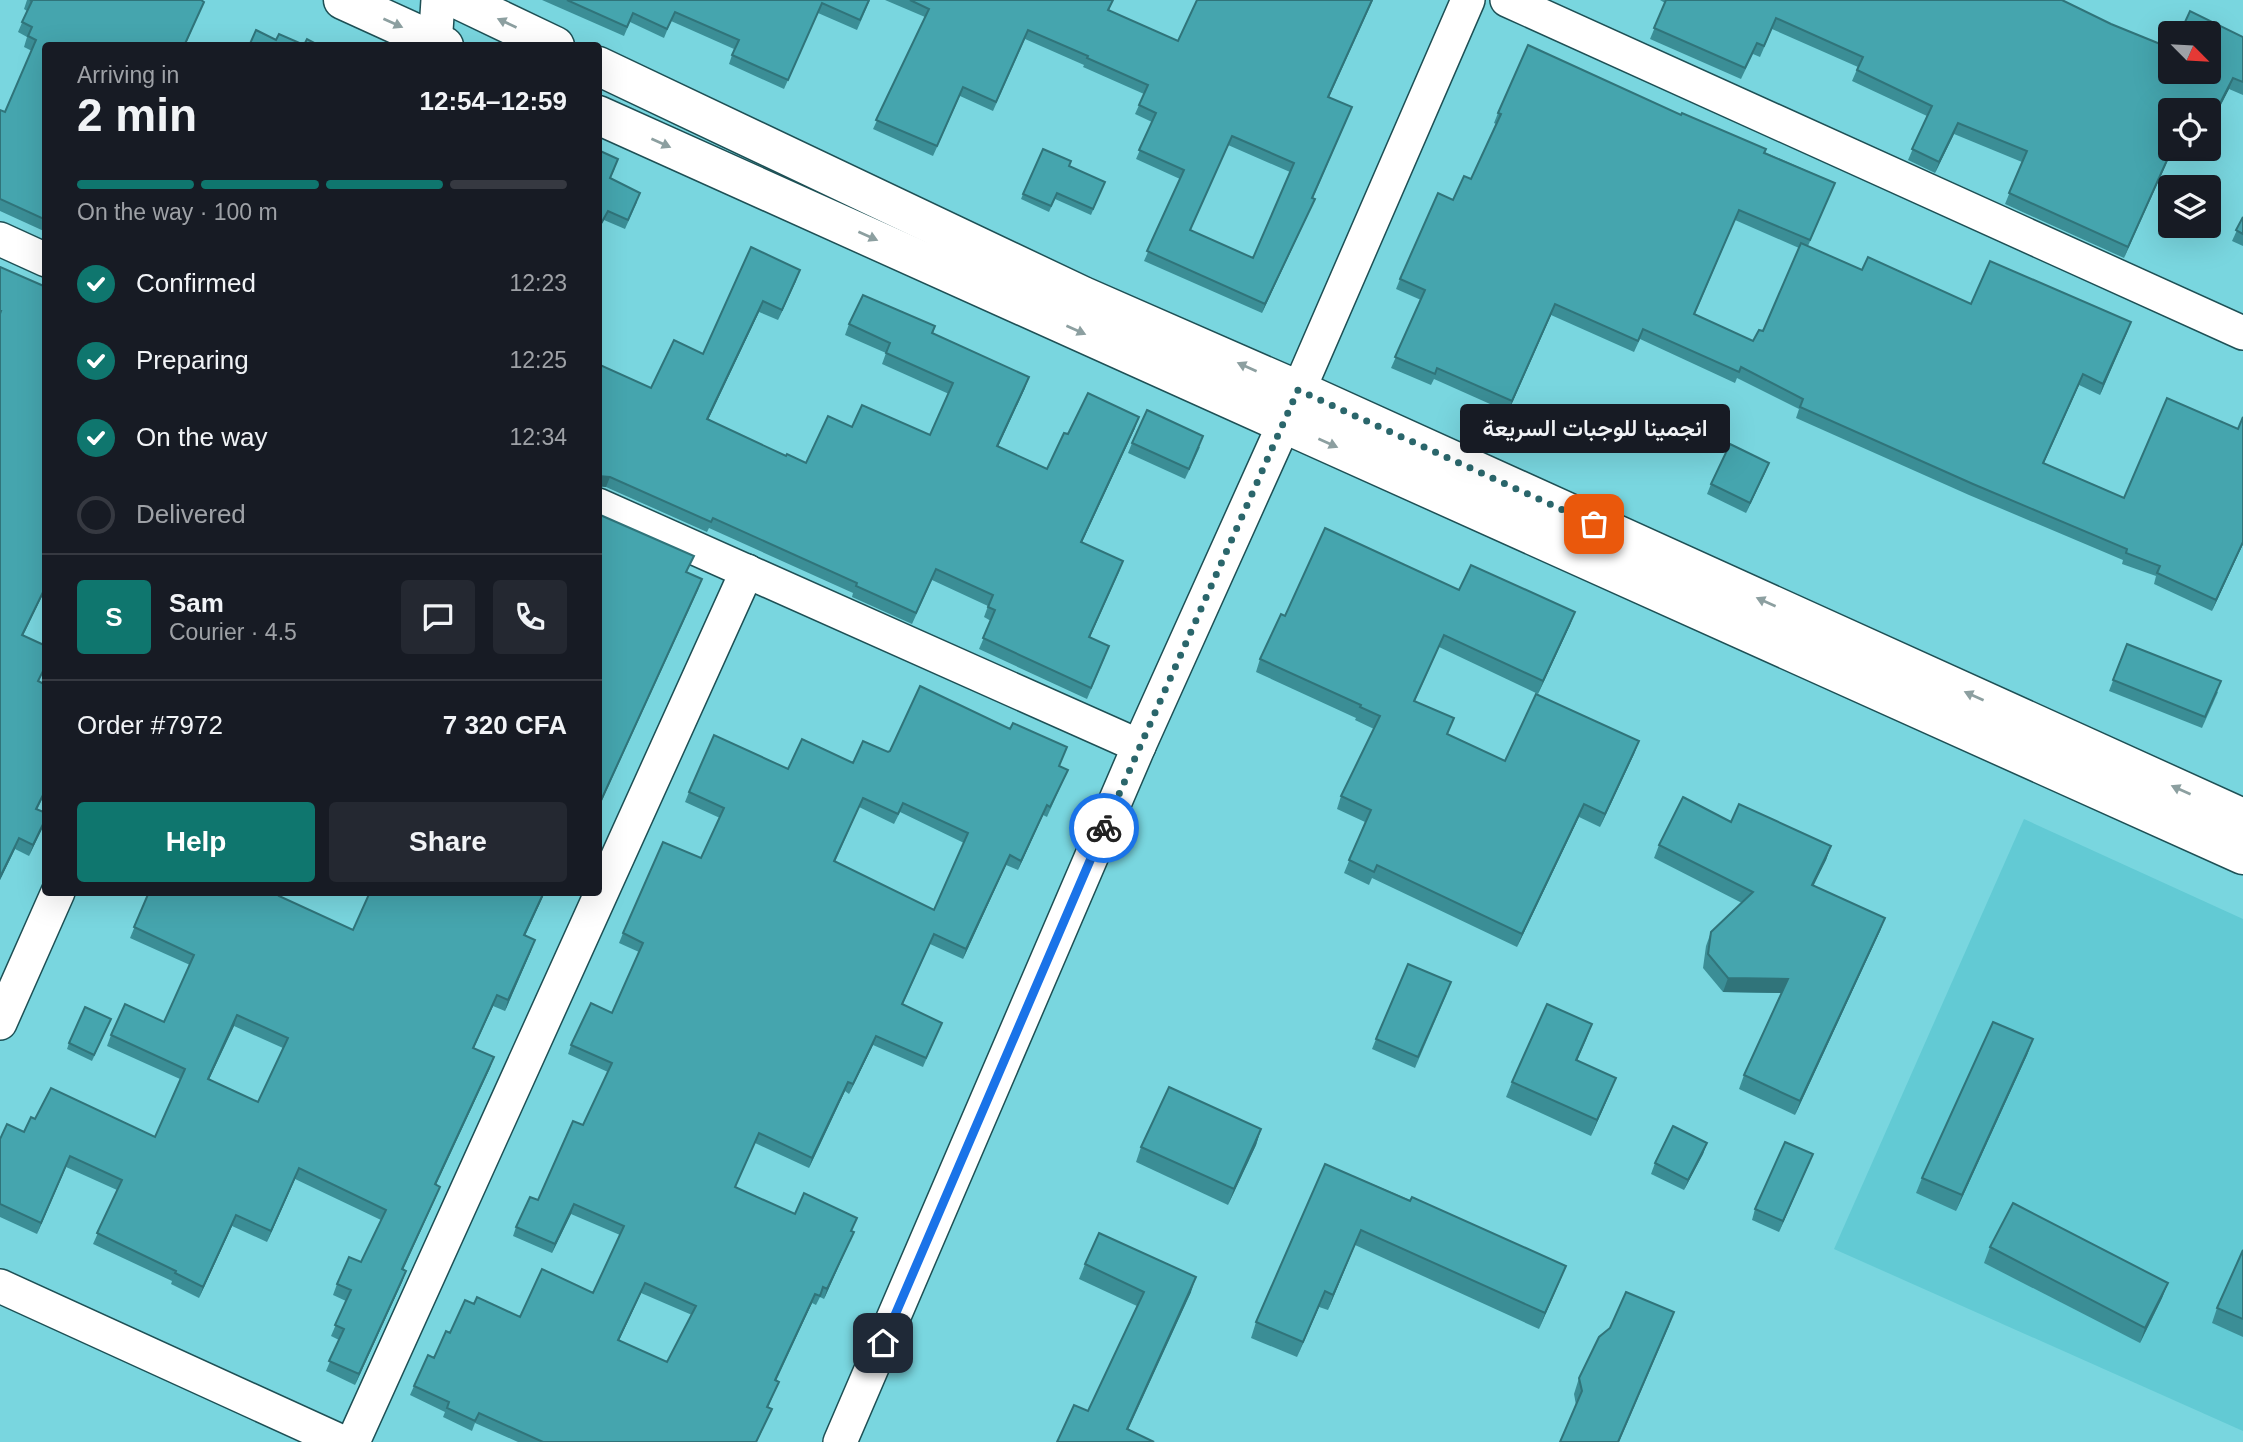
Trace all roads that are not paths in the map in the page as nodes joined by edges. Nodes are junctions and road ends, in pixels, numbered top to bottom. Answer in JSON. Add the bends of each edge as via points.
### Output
{"nodes":[{"id":1,"x":343,"y":0,"type":"edge"},
{"id":2,"x":438,"y":0,"type":"edge"},
{"id":3,"x":459,"y":0,"type":"edge"},
{"id":4,"x":1468,"y":0,"type":"edge"},
{"id":5,"x":1507,"y":0,"type":"edge"},
{"id":6,"x":434,"y":42,"type":"edge"},
{"id":7,"x":438,"y":42,"type":"edge"},
{"id":8,"x":547,"y":42,"type":"edge"},
{"id":9,"x":602,"y":68,"type":"edge"},
{"id":10,"x":602,"y":117,"type":"edge"},
{"id":11,"x":0,"y":239,"type":"edge"},
{"id":12,"x":42,"y":258,"type":"edge"},
{"id":13,"x":2243,"y":333,"type":"edge"},
{"id":14,"x":1291,"y":407,"type":"junction"},
{"id":15,"x":602,"y":507,"type":"edge"},
{"id":16,"x":747,"y":571,"type":"junction"},
{"id":17,"x":1139,"y":746,"type":"junction"},
{"id":18,"x":2243,"y":818,"type":"edge"},
{"id":19,"x":2243,"y":855,"type":"edge"},
{"id":20,"x":602,"y":891,"type":"edge"},
{"id":21,"x":56,"y":896,"type":"edge"},
{"id":22,"x":600,"y":896,"type":"edge"},
{"id":23,"x":0,"y":1023,"type":"edge"},
{"id":24,"x":0,"y":1286,"type":"edge"},
{"id":25,"x":342,"y":1442,"type":"edge"},
{"id":26,"x":352,"y":1442,"type":"edge"},
{"id":27,"x":840,"y":1442,"type":"edge"}],
"edges":[{"from":1,"to":6,"type":"street","one_way":true},
{"from":2,"to":7,"type":"street"},
{"from":8,"to":3,"type":"street","one_way":true},
{"from":4,"to":14,"type":"street"},
{"from":5,"to":13,"type":"street"},
{"from":14,"to":9,"type":"street","one_way":true,"via":[[1083,296]]},
{"from":10,"to":14,"type":"street","one_way":true},
{"from":11,"to":12,"type":"street"},
{"from":14,"to":17,"type":"street"},
{"from":18,"to":14,"type":"street","one_way":true},
{"from":14,"to":19,"type":"street","one_way":true},
{"from":15,"to":16,"type":"street"},
{"from":16,"to":17,"type":"street"},
{"from":16,"to":20,"type":"street"},
{"from":17,"to":27,"type":"street"},
{"from":21,"to":23,"type":"street"},
{"from":22,"to":26,"type":"street"},
{"from":24,"to":25,"type":"street"}]}
